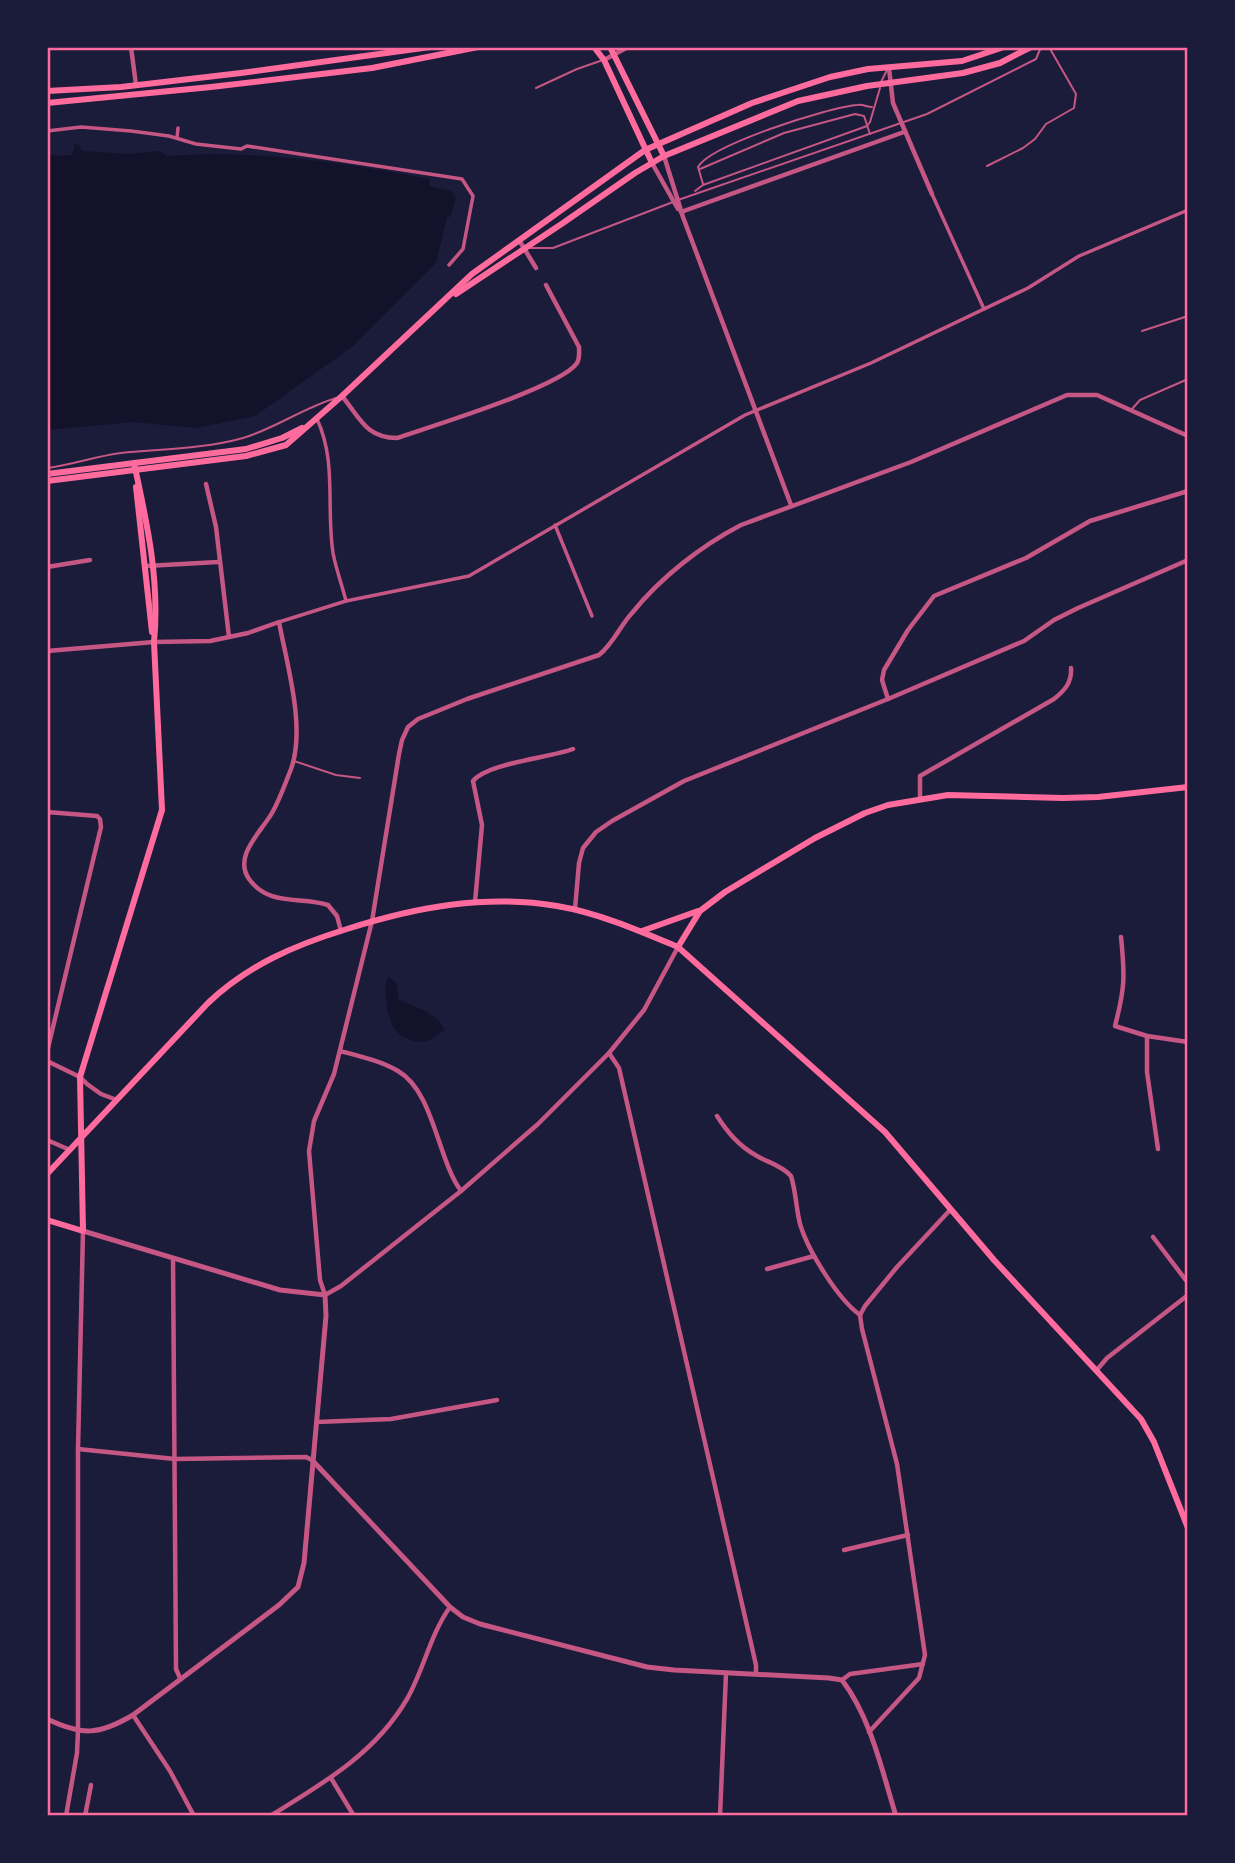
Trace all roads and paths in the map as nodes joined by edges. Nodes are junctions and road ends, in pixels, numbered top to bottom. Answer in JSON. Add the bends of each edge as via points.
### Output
{"nodes":[{"id":1,"x":131,"y":47,"type":"edge"},
{"id":2,"x":430,"y":47,"type":"edge"},
{"id":3,"x":478,"y":47,"type":"edge"},
{"id":4,"x":594,"y":47,"type":"edge"},
{"id":5,"x":610,"y":47,"type":"edge"},
{"id":6,"x":628,"y":47,"type":"edge"},
{"id":7,"x":1004,"y":47,"type":"edge"},
{"id":8,"x":1031,"y":47,"type":"edge"},
{"id":9,"x":1041,"y":47,"type":"edge"},
{"id":10,"x":1049,"y":47,"type":"edge"},
{"id":11,"x":615,"y":55,"type":"junction"},
{"id":12,"x":604,"y":60,"type":"junction"},
{"id":13,"x":888,"y":68,"type":"junction"},
{"id":14,"x":889,"y":82,"type":"junction"},
{"id":15,"x":880,"y":83,"type":"junction"},
{"id":16,"x":136,"y":85,"type":"junction"},
{"id":17,"x":536,"y":88,"type":"dead end"},
{"id":18,"x":47,"y":91,"type":"edge"},
{"id":19,"x":47,"y":103,"type":"edge"},
{"id":20,"x":873,"y":106,"type":"junction"},
{"id":21,"x":901,"y":124,"type":"junction"},
{"id":22,"x":867,"y":126,"type":"junction"},
{"id":23,"x":178,"y":128,"type":"dead end"},
{"id":24,"x":47,"y":131,"type":"edge"},
{"id":25,"x":904,"y":132,"type":"junction"},
{"id":26,"x":870,"y":135,"type":"junction"},
{"id":27,"x":177,"y":138,"type":"junction"},
{"id":28,"x":657,"y":144,"type":"junction"},
{"id":29,"x":645,"y":150,"type":"junction"},
{"id":30,"x":664,"y":156,"type":"junction"},
{"id":31,"x":652,"y":163,"type":"junction"},
{"id":32,"x":988,"y":166,"type":"dead end"},
{"id":33,"x":698,"y":171,"type":"junction"},
{"id":34,"x":703,"y":185,"type":"junction"},
{"id":35,"x":692,"y":193,"type":"junction"},
{"id":36,"x":932,"y":194,"type":"joint"},
{"id":37,"x":676,"y":201,"type":"junction"},
{"id":38,"x":1188,"y":210,"type":"edge"},
{"id":39,"x":681,"y":212,"type":"junction"},
{"id":40,"x":519,"y":239,"type":"junction"},
{"id":41,"x":525,"y":248,"type":"junction"},
{"id":42,"x":449,"y":265,"type":"dead end"},
{"id":43,"x":536,"y":268,"type":"dead end"},
{"id":44,"x":546,"y":285,"type":"dead end"},
{"id":45,"x":446,"y":300,"type":"junction"},
{"id":46,"x":984,"y":309,"type":"junction"},
{"id":47,"x":1188,"y":316,"type":"edge"},
{"id":48,"x":1142,"y":331,"type":"dead end"},
{"id":49,"x":1188,"y":379,"type":"edge"},
{"id":50,"x":342,"y":396,"type":"junction"},
{"id":51,"x":1131,"y":409,"type":"junction"},
{"id":52,"x":755,"y":410,"type":"junction"},
{"id":53,"x":317,"y":419,"type":"junction"},
{"id":54,"x":1188,"y":436,"type":"edge"},
{"id":55,"x":135,"y":467,"type":"junction"},
{"id":56,"x":47,"y":468,"type":"edge"},
{"id":57,"x":47,"y":474,"type":"edge"},
{"id":58,"x":47,"y":481,"type":"edge"},
{"id":59,"x":206,"y":484,"type":"dead end"},
{"id":60,"x":1188,"y":491,"type":"edge"},
{"id":61,"x":792,"y":505,"type":"junction"},
{"id":62,"x":555,"y":525,"type":"junction"},
{"id":63,"x":90,"y":560,"type":"dead end"},
{"id":64,"x":1188,"y":560,"type":"edge"},
{"id":65,"x":218,"y":562,"type":"junction"},
{"id":66,"x":146,"y":566,"type":"junction"},
{"id":67,"x":154,"y":566,"type":"junction"},
{"id":68,"x":47,"y":567,"type":"edge"},
{"id":69,"x":346,"y":600,"type":"junction"},
{"id":70,"x":592,"y":616,"type":"dead end"},
{"id":71,"x":279,"y":622,"type":"junction"},
{"id":72,"x":229,"y":638,"type":"junction"},
{"id":73,"x":154,"y":642,"type":"junction"},
{"id":74,"x":47,"y":651,"type":"edge"},
{"id":75,"x":1071,"y":668,"type":"dead end"},
{"id":76,"x":888,"y":699,"type":"junction"},
{"id":77,"x":573,"y":749,"type":"dead end"},
{"id":78,"x":293,"y":763,"type":"junction"},
{"id":79,"x":360,"y":778,"type":"dead end"},
{"id":80,"x":1188,"y":787,"type":"edge"},
{"id":81,"x":920,"y":798,"type":"junction"},
{"id":82,"x":47,"y":812,"type":"edge"},
{"id":83,"x":475,"y":902,"type":"junction"},
{"id":84,"x":575,"y":909,"type":"junction"},
{"id":85,"x":700,"y":911,"type":"junction"},
{"id":86,"x":372,"y":921,"type":"junction"},
{"id":87,"x":341,"y":931,"type":"junction"},
{"id":88,"x":642,"y":931,"type":"junction"},
{"id":89,"x":1121,"y":937,"type":"dead end"},
{"id":90,"x":678,"y":947,"type":"junction"},
{"id":91,"x":1147,"y":1036,"type":"junction"},
{"id":92,"x":1188,"y":1042,"type":"edge"},
{"id":93,"x":340,"y":1051,"type":"junction"},
{"id":94,"x":47,"y":1052,"type":"edge"},
{"id":95,"x":609,"y":1053,"type":"junction"},
{"id":96,"x":47,"y":1061,"type":"edge"},
{"id":97,"x":80,"y":1077,"type":"junction"},
{"id":98,"x":117,"y":1100,"type":"junction"},
{"id":99,"x":718,"y":1116,"type":"dead end"},
{"id":100,"x":81,"y":1139,"type":"junction"},
{"id":101,"x":47,"y":1140,"type":"edge"},
{"id":102,"x":1158,"y":1149,"type":"dead end"},
{"id":103,"x":70,"y":1150,"type":"junction"},
{"id":104,"x":47,"y":1174,"type":"edge"},
{"id":105,"x":461,"y":1191,"type":"junction"},
{"id":106,"x":951,"y":1209,"type":"junction"},
{"id":107,"x":47,"y":1220,"type":"edge"},
{"id":108,"x":83,"y":1231,"type":"junction"},
{"id":109,"x":1153,"y":1237,"type":"dead end"},
{"id":110,"x":814,"y":1256,"type":"junction"},
{"id":111,"x":173,"y":1258,"type":"junction"},
{"id":112,"x":767,"y":1269,"type":"dead end"},
{"id":113,"x":1188,"y":1283,"type":"edge"},
{"id":114,"x":325,"y":1295,"type":"junction"},
{"id":115,"x":1188,"y":1295,"type":"edge"},
{"id":116,"x":860,"y":1315,"type":"junction"},
{"id":117,"x":1096,"y":1371,"type":"junction"},
{"id":118,"x":497,"y":1400,"type":"dead end"},
{"id":119,"x":316,"y":1422,"type":"junction"},
{"id":120,"x":78,"y":1449,"type":"junction"},
{"id":121,"x":175,"y":1459,"type":"junction"},
{"id":122,"x":312,"y":1460,"type":"junction"},
{"id":123,"x":1188,"y":1528,"type":"edge"},
{"id":124,"x":908,"y":1535,"type":"junction"},
{"id":125,"x":844,"y":1550,"type":"dead end"},
{"id":126,"x":450,"y":1607,"type":"junction"},
{"id":127,"x":923,"y":1664,"type":"junction"},
{"id":128,"x":726,"y":1673,"type":"junction"},
{"id":129,"x":756,"y":1674,"type":"junction"},
{"id":130,"x":180,"y":1678,"type":"junction"},
{"id":131,"x":842,"y":1680,"type":"junction"},
{"id":132,"x":133,"y":1715,"type":"junction"},
{"id":133,"x":47,"y":1720,"type":"edge"},
{"id":134,"x":78,"y":1731,"type":"junction"},
{"id":135,"x":869,"y":1732,"type":"junction"},
{"id":136,"x":331,"y":1778,"type":"junction"},
{"id":137,"x":90,"y":1785,"type":"dead end"},
{"id":138,"x":66,"y":1816,"type":"edge"},
{"id":139,"x":85,"y":1816,"type":"edge"},
{"id":140,"x":194,"y":1816,"type":"edge"},
{"id":141,"x":270,"y":1816,"type":"edge"},
{"id":142,"x":354,"y":1816,"type":"edge"},
{"id":143,"x":720,"y":1816,"type":"edge"},
{"id":144,"x":896,"y":1816,"type":"edge"}],
"edges":[{"from":1,"to":16,"type":"street"},
{"from":2,"to":16,"type":"main road"},
{"from":3,"to":19,"type":"main road","via":[[372,68]]},
{"from":4,"to":12,"type":"main road"},
{"from":5,"to":11,"type":"main road"},
{"from":6,"to":11,"type":"street"},
{"from":7,"to":13,"type":"main road","via":[[962,61]]},
{"from":8,"to":14,"type":"main road","via":[[963,74]]},
{"from":9,"to":21,"type":"lane","via":[[1036,59]]},
{"from":10,"to":32,"type":"lane","via":[[1076,94],[1074,108],[1046,124],[1035,139]]},
{"from":11,"to":12,"type":"street"},
{"from":11,"to":28,"type":"main road"},
{"from":12,"to":17,"type":"lane"},
{"from":12,"to":29,"type":"main road"},
{"from":13,"to":14,"type":"street"},
{"from":13,"to":15,"type":"lane"},
{"from":13,"to":28,"type":"main road","via":[[830,77],[793,89]]},
{"from":14,"to":15,"type":"main road"},
{"from":14,"to":21,"type":"street"},
{"from":15,"to":20,"type":"lane"},
{"from":15,"to":30,"type":"main road","via":[[798,101]]},
{"from":16,"to":18,"type":"main road"},
{"from":20,"to":22,"type":"lane"},
{"from":20,"to":33,"type":"lane","via":[[848,106],[768,130],[708,156],[699,163]]},
{"from":21,"to":25,"type":"street"},
{"from":21,"to":26,"type":"lane"},
{"from":22,"to":26,"type":"lane"},
{"from":22,"to":33,"type":"lane","via":[[864,116],[855,114],[784,134]]},
{"from":22,"to":34,"type":"lane"},
{"from":23,"to":27,"type":"street"},
{"from":24,"to":27,"type":"street","via":[[80,124]]},
{"from":25,"to":36,"type":"street"},
{"from":25,"to":39,"type":"street"},
{"from":26,"to":35,"type":"lane"},
{"from":27,"to":42,"type":"street","via":[[462,179],[474,196],[463,249]]},
{"from":28,"to":29,"type":"main road"},
{"from":28,"to":30,"type":"main road"},
{"from":29,"to":31,"type":"main road"},
{"from":29,"to":40,"type":"main road"},
{"from":30,"to":31,"type":"main road"},
{"from":30,"to":37,"type":"street"},
{"from":31,"to":37,"type":"street"},
{"from":31,"to":41,"type":"main road"},
{"from":33,"to":34,"type":"lane"},
{"from":34,"to":35,"type":"lane"},
{"from":35,"to":37,"type":"lane"},
{"from":36,"to":46,"type":"street"},
{"from":37,"to":39,"type":"street"},
{"from":37,"to":41,"type":"lane","via":[[553,248]]},
{"from":38,"to":46,"type":"street","via":[[1079,256]]},
{"from":39,"to":52,"type":"street"},
{"from":40,"to":41,"type":"street"},
{"from":40,"to":45,"type":"main road","via":[[471,274]]},
{"from":41,"to":43,"type":"street"},
{"from":41,"to":45,"type":"main road"},
{"from":44,"to":50,"type":"street","via":[[576,338],[579,356],[571,369],[553,379],[497,404],[397,438],[383,438],[368,430]]},
{"from":45,"to":50,"type":"main road"},
{"from":46,"to":52,"type":"street","via":[[871,363]]},
{"from":47,"to":48,"type":"lane"},
{"from":49,"to":51,"type":"lane","via":[[1140,400]]},
{"from":50,"to":53,"type":"main road"},
{"from":50,"to":56,"type":"lane","via":[[239,439],[118,453]]},
{"from":51,"to":54,"type":"street"},
{"from":51,"to":61,"type":"street","via":[[1097,396],[1067,395],[911,462]]},
{"from":52,"to":61,"type":"street"},
{"from":52,"to":62,"type":"street"},
{"from":53,"to":55,"type":"main road","via":[[255,447]]},
{"from":53,"to":69,"type":"street","via":[[331,468],[333,548]]},
{"from":55,"to":57,"type":"main road"},
{"from":55,"to":58,"type":"main road"},
{"from":55,"to":66,"type":"main road"},
{"from":55,"to":67,"type":"main road"},
{"from":59,"to":65,"type":"street"},
{"from":60,"to":76,"type":"street","via":[[1090,521],[1026,558],[934,596],[884,670]]},
{"from":61,"to":86,"type":"street","via":[[725,533],[670,574],[598,655],[467,699],[408,727],[399,754]]},
{"from":62,"to":69,"type":"street","via":[[469,576]]},
{"from":62,"to":70,"type":"street"},
{"from":63,"to":68,"type":"street"},
{"from":64,"to":76,"type":"street","via":[[1078,608],[1024,641]]},
{"from":65,"to":67,"type":"street"},
{"from":65,"to":72,"type":"street"},
{"from":66,"to":67,"type":"street"},
{"from":66,"to":73,"type":"main road"},
{"from":67,"to":73,"type":"main road"},
{"from":69,"to":71,"type":"street"},
{"from":71,"to":72,"type":"street"},
{"from":71,"to":78,"type":"street","via":[[297,726]]},
{"from":72,"to":73,"type":"street"},
{"from":73,"to":74,"type":"street"},
{"from":73,"to":97,"type":"main road","via":[[162,810]]},
{"from":75,"to":81,"type":"street","via":[[1067,687],[1054,699],[920,776]]},
{"from":76,"to":84,"type":"street","via":[[684,781],[612,821],[583,848]]},
{"from":77,"to":83,"type":"street","via":[[511,764],[473,781],[482,825]]},
{"from":78,"to":79,"type":"lane"},
{"from":78,"to":87,"type":"street","via":[[272,813],[249,847],[245,870],[255,886],[273,897],[328,905]]},
{"from":80,"to":81,"type":"main road","via":[[1086,797],[976,794]]},
{"from":81,"to":85,"type":"main road","via":[[845,822]]},
{"from":82,"to":94,"type":"street","via":[[97,816],[101,827]]},
{"from":83,"to":84,"type":"main road"},
{"from":83,"to":86,"type":"main road","via":[[434,906]]},
{"from":84,"to":88,"type":"main road"},
{"from":85,"to":88,"type":"main road"},
{"from":85,"to":90,"type":"main road"},
{"from":86,"to":87,"type":"main road"},
{"from":86,"to":93,"type":"street"},
{"from":87,"to":98,"type":"main road","via":[[284,951],[225,987]]},
{"from":88,"to":90,"type":"main road"},
{"from":89,"to":91,"type":"street","via":[[1125,992],[1115,1026]]},
{"from":90,"to":95,"type":"street","via":[[644,1010]]},
{"from":90,"to":106,"type":"main road","via":[[885,1132]]},
{"from":91,"to":92,"type":"street"},
{"from":91,"to":102,"type":"street"},
{"from":93,"to":105,"type":"street","via":[[385,1065],[408,1078],[421,1097]]},
{"from":93,"to":114,"type":"street","via":[[314,1121],[309,1151]]},
{"from":95,"to":105,"type":"street","via":[[538,1124]]},
{"from":95,"to":129,"type":"street","via":[[619,1068]]},
{"from":96,"to":97,"type":"street"},
{"from":97,"to":98,"type":"street"},
{"from":97,"to":100,"type":"main road"},
{"from":98,"to":100,"type":"main road"},
{"from":99,"to":110,"type":"street","via":[[740,1145],[791,1176],[802,1229]]},
{"from":100,"to":103,"type":"main road"},
{"from":100,"to":108,"type":"main road"},
{"from":101,"to":103,"type":"street"},
{"from":103,"to":104,"type":"main road"},
{"from":105,"to":114,"type":"street"},
{"from":106,"to":116,"type":"street"},
{"from":106,"to":117,"type":"main road"},
{"from":107,"to":108,"type":"main road"},
{"from":108,"to":111,"type":"street"},
{"from":108,"to":120,"type":"street"},
{"from":109,"to":113,"type":"street"},
{"from":110,"to":112,"type":"street"},
{"from":110,"to":116,"type":"street"},
{"from":111,"to":114,"type":"street","via":[[280,1290]]},
{"from":111,"to":121,"type":"street"},
{"from":114,"to":119,"type":"street"},
{"from":115,"to":117,"type":"street"},
{"from":116,"to":124,"type":"street","via":[[891,1433]]},
{"from":117,"to":123,"type":"main road","via":[[1141,1419]]},
{"from":118,"to":119,"type":"street","via":[[391,1419]]},
{"from":119,"to":122,"type":"street"},
{"from":120,"to":121,"type":"street"},
{"from":120,"to":134,"type":"street"},
{"from":121,"to":122,"type":"street"},
{"from":121,"to":130,"type":"street","via":[[176,1669]]},
{"from":122,"to":126,"type":"street"},
{"from":122,"to":130,"type":"street","via":[[298,1587]]},
{"from":124,"to":125,"type":"street"},
{"from":124,"to":127,"type":"street","via":[[925,1649]]},
{"from":126,"to":128,"type":"street","via":[[480,1624],[647,1667]]},
{"from":126,"to":136,"type":"street","via":[[390,1725]]},
{"from":127,"to":131,"type":"street","via":[[850,1674]]},
{"from":127,"to":135,"type":"street","via":[[919,1678]]},
{"from":128,"to":129,"type":"street"},
{"from":128,"to":143,"type":"street"},
{"from":129,"to":131,"type":"street"},
{"from":130,"to":132,"type":"street"},
{"from":131,"to":135,"type":"street"},
{"from":132,"to":134,"type":"street","via":[[104,1730]]},
{"from":132,"to":140,"type":"street"},
{"from":133,"to":134,"type":"street"},
{"from":134,"to":138,"type":"street"},
{"from":135,"to":144,"type":"street"},
{"from":136,"to":141,"type":"street"},
{"from":136,"to":142,"type":"street"},
{"from":137,"to":139,"type":"street"}]}
